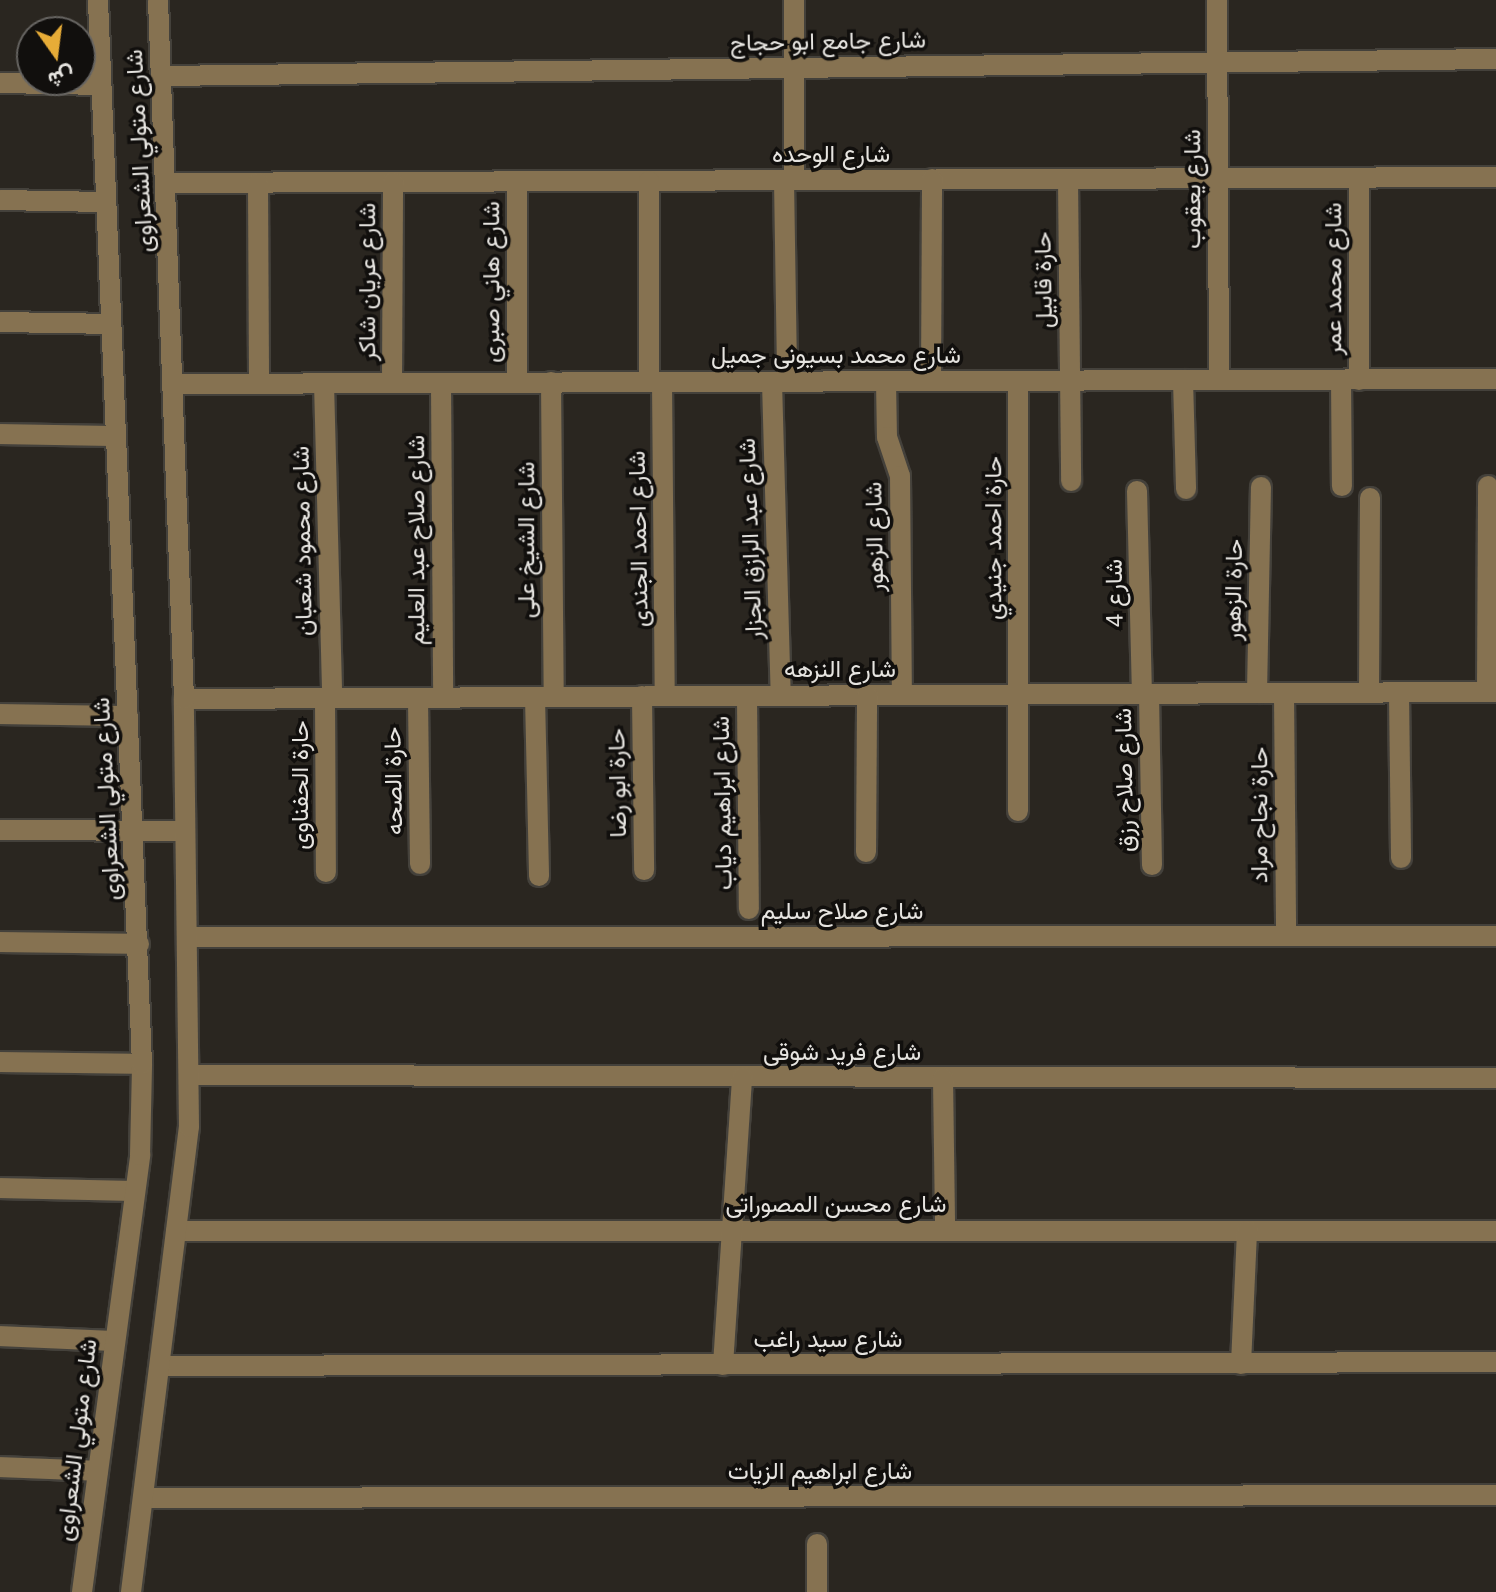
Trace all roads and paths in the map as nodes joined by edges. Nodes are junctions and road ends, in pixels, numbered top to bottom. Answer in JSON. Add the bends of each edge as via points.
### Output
{"nodes":[{"id":1,"x":98,"y":0,"type":"edge"},
{"id":2,"x":158,"y":0,"type":"edge"},
{"id":3,"x":794,"y":0,"type":"edge"},
{"id":4,"x":1217,"y":0,"type":"edge"},
{"id":5,"x":1496,"y":59,"type":"edge"},
{"id":6,"x":1217,"y":62,"type":"junction"},
{"id":7,"x":794,"y":68,"type":"junction"},
{"id":8,"x":161,"y":76,"type":"junction"},
{"id":9,"x":0,"y":83,"type":"edge"},
{"id":10,"x":101,"y":85,"type":"junction"},
{"id":11,"x":1496,"y":177,"type":"edge"},
{"id":12,"x":1218,"y":178,"type":"junction"},
{"id":13,"x":1359,"y":178,"type":"junction"},
{"id":14,"x":932,"y":179,"type":"junction"},
{"id":15,"x":1068,"y":179,"type":"junction"},
{"id":16,"x":789,"y":180,"type":"junction"},
{"id":17,"x":517,"y":181,"type":"junction"},
{"id":18,"x":649,"y":181,"type":"junction"},
{"id":19,"x":393,"y":182,"type":"junction"},
{"id":20,"x":166,"y":183,"type":"junction"},
{"id":21,"x":258,"y":183,"type":"junction"},
{"id":22,"x":0,"y":200,"type":"edge"},
{"id":23,"x":106,"y":202,"type":"junction"},
{"id":24,"x":0,"y":322,"type":"edge"},
{"id":25,"x":111,"y":324,"type":"junction"},
{"id":26,"x":1219,"y":379,"type":"junction"},
{"id":27,"x":1496,"y":379,"type":"edge"},
{"id":28,"x":1183,"y":380,"type":"junction"},
{"id":29,"x":1350,"y":380,"type":"junction"},
{"id":30,"x":886,"y":381,"type":"junction"},
{"id":31,"x":931,"y":381,"type":"junction"},
{"id":32,"x":1018,"y":381,"type":"junction"},
{"id":33,"x":1070,"y":381,"type":"junction"},
{"id":34,"x":517,"y":382,"type":"junction"},
{"id":35,"x":551,"y":382,"type":"junction"},
{"id":36,"x":655,"y":382,"type":"junction"},
{"id":37,"x":779,"y":382,"type":"junction"},
{"id":38,"x":259,"y":383,"type":"junction"},
{"id":39,"x":324,"y":383,"type":"junction"},
{"id":40,"x":392,"y":383,"type":"junction"},
{"id":41,"x":441,"y":383,"type":"junction"},
{"id":42,"x":175,"y":384,"type":"junction"},
{"id":43,"x":0,"y":434,"type":"edge"},
{"id":44,"x":116,"y":436,"type":"junction"},
{"id":45,"x":1071,"y":481,"type":"dead end"},
{"id":46,"x":1342,"y":486,"type":"dead end"},
{"id":47,"x":1488,"y":486,"type":"dead end"},
{"id":48,"x":1261,"y":487,"type":"dead end"},
{"id":49,"x":1186,"y":489,"type":"dead end"},
{"id":50,"x":1137,"y":491,"type":"dead end"},
{"id":51,"x":1370,"y":498,"type":"dead end"},
{"id":52,"x":1369,"y":692,"type":"junction"},
{"id":53,"x":1399,"y":692,"type":"junction"},
{"id":54,"x":1492,"y":692,"type":"edge"},
{"id":55,"x":1257,"y":693,"type":"junction"},
{"id":56,"x":1284,"y":693,"type":"junction"},
{"id":57,"x":1020,"y":694,"type":"junction"},
{"id":58,"x":1146,"y":694,"type":"junction"},
{"id":59,"x":867,"y":695,"type":"junction"},
{"id":60,"x":902,"y":695,"type":"junction"},
{"id":61,"x":642,"y":696,"type":"junction"},
{"id":62,"x":665,"y":696,"type":"junction"},
{"id":63,"x":747,"y":696,"type":"junction"},
{"id":64,"x":781,"y":696,"type":"junction"},
{"id":65,"x":443,"y":697,"type":"junction"},
{"id":66,"x":544,"y":697,"type":"junction"},
{"id":67,"x":328,"y":698,"type":"junction"},
{"id":68,"x":418,"y":698,"type":"junction"},
{"id":69,"x":184,"y":699,"type":"junction"},
{"id":70,"x":0,"y":714,"type":"edge"},
{"id":71,"x":128,"y":716,"type":"junction"},
{"id":72,"x":1018,"y":811,"type":"dead end"},
{"id":73,"x":0,"y":830,"type":"edge"},
{"id":74,"x":131,"y":831,"type":"junction"},
{"id":75,"x":185,"y":831,"type":"junction"},
{"id":76,"x":866,"y":852,"type":"dead end"},
{"id":77,"x":1401,"y":858,"type":"dead end"},
{"id":78,"x":420,"y":864,"type":"dead end"},
{"id":79,"x":1152,"y":865,"type":"dead end"},
{"id":80,"x":644,"y":870,"type":"dead end"},
{"id":81,"x":326,"y":872,"type":"dead end"},
{"id":82,"x":539,"y":876,"type":"dead end"},
{"id":83,"x":749,"y":909,"type":"dead end"},
{"id":84,"x":1286,"y":936,"type":"junction"},
{"id":85,"x":1496,"y":936,"type":"edge"},
{"id":86,"x":188,"y":937,"type":"junction"},
{"id":87,"x":0,"y":942,"type":"edge"},
{"id":88,"x":139,"y":944,"type":"junction"},
{"id":89,"x":0,"y":1062,"type":"edge"},
{"id":90,"x":142,"y":1064,"type":"junction"},
{"id":91,"x":189,"y":1075,"type":"junction"},
{"id":92,"x":742,"y":1078,"type":"junction"},
{"id":93,"x":943,"y":1078,"type":"junction"},
{"id":94,"x":1496,"y":1078,"type":"edge"},
{"id":95,"x":0,"y":1188,"type":"edge"},
{"id":96,"x":135,"y":1191,"type":"junction"},
{"id":97,"x":732,"y":1229,"type":"junction"},
{"id":98,"x":945,"y":1230,"type":"junction"},
{"id":99,"x":176,"y":1231,"type":"junction"},
{"id":100,"x":1247,"y":1231,"type":"junction"},
{"id":101,"x":1496,"y":1231,"type":"edge"},
{"id":102,"x":0,"y":1336,"type":"edge"},
{"id":103,"x":115,"y":1341,"type":"junction"},
{"id":104,"x":1496,"y":1362,"type":"edge"},
{"id":105,"x":1241,"y":1364,"type":"junction"},
{"id":106,"x":723,"y":1365,"type":"junction"},
{"id":107,"x":160,"y":1366,"type":"junction"},
{"id":108,"x":0,"y":1467,"type":"edge"},
{"id":109,"x":98,"y":1471,"type":"junction"},
{"id":110,"x":1496,"y":1495,"type":"edge"},
{"id":111,"x":144,"y":1498,"type":"junction"},
{"id":112,"x":817,"y":1544,"type":"dead end"},
{"id":113,"x":82,"y":1592,"type":"edge"},
{"id":114,"x":131,"y":1592,"type":"edge"},
{"id":115,"x":817,"y":1592,"type":"edge"}],
"edges":[{"from":1,"to":10,"type":"street","name":"شارع متولي الشعراوى"},
{"from":2,"to":8,"type":"street","name":"شارع متولي الشعراوى"},
{"from":3,"to":7,"type":"street","name":"شارع عبد الرازق الجزار"},
{"from":4,"to":6,"type":"street","name":"شارع يعقوب"},
{"from":5,"to":6,"type":"street","name":"شارع جامع ابو حجاج"},
{"from":6,"to":7,"type":"street","name":"شارع جامع ابو حجاج"},
{"from":6,"to":12,"type":"street","name":"شارع يعقوب"},
{"from":7,"to":8,"type":"street","name":"شارع جامع ابو حجاج"},
{"from":7,"to":16,"type":"street","name":"شارع عبد الرازق الجزار"},
{"from":8,"to":20,"type":"street","name":"شارع متولي الشعراوى"},
{"from":9,"to":10,"type":"street"},
{"from":10,"to":23,"type":"street","name":"شارع متولي الشعراوى"},
{"from":11,"to":13,"type":"street","name":"شارع الوحده"},
{"from":12,"to":13,"type":"street","name":"شارع الوحده"},
{"from":12,"to":15,"type":"street","name":"شارع الوحده"},
{"from":12,"to":26,"type":"street","name":"شارع يعقوب"},
{"from":13,"to":29,"type":"street","name":"شارع محمد عمر"},
{"from":14,"to":15,"type":"street","name":"شارع الوحده"},
{"from":14,"to":16,"type":"street","name":"شارع الوحده"},
{"from":14,"to":31,"type":"street"},
{"from":15,"to":33,"type":"street","name":"حارة قابيل"},
{"from":16,"to":18,"type":"street","name":"شارع الوحده"},
{"from":16,"to":37,"type":"street","name":"شارع عبد الرازق الجزار"},
{"from":17,"to":18,"type":"street","name":"شارع الوحده"},
{"from":17,"to":19,"type":"street","name":"شارع الوحده"},
{"from":17,"to":34,"type":"street","name":"شارع هاني صبرى"},
{"from":18,"to":36,"type":"street","name":"شارع احمد الجندى"},
{"from":19,"to":21,"type":"street","name":"شارع الوحده"},
{"from":19,"to":40,"type":"street","name":"شارع عريان شاكر"},
{"from":20,"to":21,"type":"street","name":"شارع الوحده"},
{"from":20,"to":42,"type":"street","name":"شارع متولي الشعراوى"},
{"from":21,"to":38,"type":"street"},
{"from":22,"to":23,"type":"street"},
{"from":23,"to":25,"type":"street","name":"شارع متولي الشعراوى"},
{"from":24,"to":25,"type":"street"},
{"from":25,"to":44,"type":"street","name":"شارع متولي الشعراوى"},
{"from":26,"to":28,"type":"street","name":"شارع محمد بسيونى جميل"},
{"from":26,"to":29,"type":"street","name":"شارع محمد بسيونى جميل"},
{"from":27,"to":29,"type":"street","name":"شارع محمد بسيونى جميل"},
{"from":28,"to":33,"type":"street","name":"شارع محمد بسيونى جميل"},
{"from":28,"to":49,"type":"street"},
{"from":29,"to":46,"type":"street","name":"شارع محمد عمر"},
{"from":30,"to":31,"type":"street","name":"شارع محمد بسيونى جميل"},
{"from":30,"to":37,"type":"street","name":"شارع محمد بسيونى جميل"},
{"from":30,"to":60,"type":"street","name":"شارع الزهور","via":[[887,437],[900,476]]},
{"from":31,"to":32,"type":"street","name":"شارع محمد بسيونى جميل"},
{"from":32,"to":33,"type":"street","name":"شارع محمد بسيونى جميل"},
{"from":32,"to":57,"type":"street","name":"حارة احمد جنيدي"},
{"from":33,"to":45,"type":"street","name":"حارة قابيل"},
{"from":34,"to":35,"type":"street","name":"شارع محمد بسيونى جميل"},
{"from":34,"to":41,"type":"street","name":"شارع محمد بسيونى جميل"},
{"from":35,"to":36,"type":"street","name":"شارع محمد بسيونى جميل"},
{"from":35,"to":66,"type":"street","name":"شارع الشيخ على"},
{"from":36,"to":37,"type":"street","name":"شارع محمد بسيونى جميل"},
{"from":36,"to":62,"type":"street","name":"شارع احمد الجندى"},
{"from":37,"to":64,"type":"street","name":"شارع عبد الرازق الجزار"},
{"from":38,"to":39,"type":"street","name":"شارع محمد بسيونى جميل"},
{"from":38,"to":42,"type":"street","name":"شارع محمد بسيونى جميل"},
{"from":39,"to":40,"type":"street","name":"شارع محمد بسيونى جميل"},
{"from":39,"to":67,"type":"street","name":"شارع محمود شعبان"},
{"from":40,"to":41,"type":"street","name":"شارع محمد بسيونى جميل"},
{"from":41,"to":65,"type":"street","name":"شارع صلاح عبد العليم"},
{"from":42,"to":69,"type":"street","name":"شارع متولي الشعراوى"},
{"from":43,"to":44,"type":"street"},
{"from":44,"to":71,"type":"street","name":"شارع متولي الشعراوى"},
{"from":47,"to":54,"type":"street"},
{"from":48,"to":55,"type":"street","name":"حارة الزهور"},
{"from":50,"to":58,"type":"street","name":"شارع 4"},
{"from":51,"to":52,"type":"street"},
{"from":52,"to":53,"type":"street","name":"شارع النزهه"},
{"from":52,"to":56,"type":"street","name":"شارع النزهه"},
{"from":53,"to":54,"type":"street","name":"شارع النزهه"},
{"from":53,"to":77,"type":"street"},
{"from":55,"to":56,"type":"street","name":"شارع النزهه"},
{"from":55,"to":58,"type":"street","name":"شارع النزهه"},
{"from":56,"to":84,"type":"street","name":"حارة نجاح مراد"},
{"from":57,"to":58,"type":"street","name":"شارع النزهه"},
{"from":57,"to":60,"type":"street","name":"شارع النزهه"},
{"from":57,"to":72,"type":"street","name":"حارة احمد جنيدي"},
{"from":58,"to":79,"type":"street","name":"شارع صلاح رزق"},
{"from":59,"to":60,"type":"street","name":"شارع النزهه"},
{"from":59,"to":64,"type":"street","name":"شارع النزهه"},
{"from":59,"to":76,"type":"street"},
{"from":61,"to":62,"type":"street","name":"شارع النزهه"},
{"from":61,"to":66,"type":"street","name":"شارع النزهه"},
{"from":61,"to":80,"type":"street","name":"حارة ابو رضا"},
{"from":62,"to":63,"type":"street","name":"شارع النزهه"},
{"from":63,"to":64,"type":"street","name":"شارع النزهه"},
{"from":63,"to":83,"type":"street","name":"شارع ابراهيم دياب"},
{"from":65,"to":66,"type":"street","name":"شارع النزهه"},
{"from":65,"to":68,"type":"street","name":"شارع النزهه"},
{"from":66,"to":82,"type":"street","name":"شارع الشيخ على"},
{"from":67,"to":68,"type":"street","name":"شارع النزهه"},
{"from":67,"to":69,"type":"street","name":"شارع النزهه"},
{"from":67,"to":81,"type":"street","name":"حارة الحفناوى"},
{"from":68,"to":78,"type":"street","name":"حارة الصحه"},
{"from":69,"to":75,"type":"street","name":"شارع متولي الشعراوى"},
{"from":70,"to":71,"type":"street"},
{"from":71,"to":74,"type":"street","name":"شارع متولي الشعراوى"},
{"from":73,"to":74,"type":"street"},
{"from":74,"to":75,"type":"street"},
{"from":74,"to":88,"type":"street","name":"شارع متولي الشعراوى"},
{"from":75,"to":86,"type":"street","name":"شارع متولي الشعراوى"},
{"from":84,"to":85,"type":"street","name":"شارع صلاح سليم"},
{"from":84,"to":86,"type":"street","name":"شارع صلاح سليم"},
{"from":86,"to":91,"type":"street","name":"شارع متولي الشعراوى"},
{"from":87,"to":88,"type":"street"},
{"from":88,"to":90,"type":"street","name":"شارع متولي الشعراوى"},
{"from":89,"to":90,"type":"street"},
{"from":90,"to":96,"type":"street","name":"شارع متولي الشعراوى"},
{"from":91,"to":92,"type":"street","name":"شارع فريد شوقى"},
{"from":91,"to":99,"type":"street","name":"شارع متولي الشعراوى"},
{"from":92,"to":93,"type":"street","name":"شارع فريد شوقى"},
{"from":92,"to":97,"type":"street"},
{"from":93,"to":94,"type":"street","name":"شارع فريد شوقى"},
{"from":93,"to":98,"type":"street"},
{"from":95,"to":96,"type":"street"},
{"from":96,"to":103,"type":"street","name":"شارع متولي الشعراوى"},
{"from":97,"to":98,"type":"street","name":"شارع محسن المصوراتى"},
{"from":97,"to":99,"type":"street","name":"شارع محسن المصوراتى"},
{"from":97,"to":106,"type":"street"},
{"from":98,"to":100,"type":"street","name":"شارع محسن المصوراتى"},
{"from":99,"to":107,"type":"street","name":"شارع متولي الشعراوى"},
{"from":100,"to":101,"type":"street","name":"شارع محسن المصوراتى"},
{"from":100,"to":105,"type":"street"},
{"from":102,"to":103,"type":"street"},
{"from":103,"to":109,"type":"street","name":"شارع متولي الشعراوى"},
{"from":104,"to":105,"type":"street","name":"شارع سيد راغب"},
{"from":105,"to":106,"type":"street","name":"شارع سيد راغب"},
{"from":106,"to":107,"type":"street","name":"شارع سيد راغب"},
{"from":107,"to":111,"type":"street","name":"شارع متولي الشعراوى"},
{"from":108,"to":109,"type":"street"},
{"from":109,"to":113,"type":"street","name":"شارع متولي الشعراوى"},
{"from":110,"to":111,"type":"street","name":"شارع ابراهيم الزيات"},
{"from":111,"to":114,"type":"street","name":"شارع متولي الشعراوى"},
{"from":112,"to":115,"type":"street"}]}
